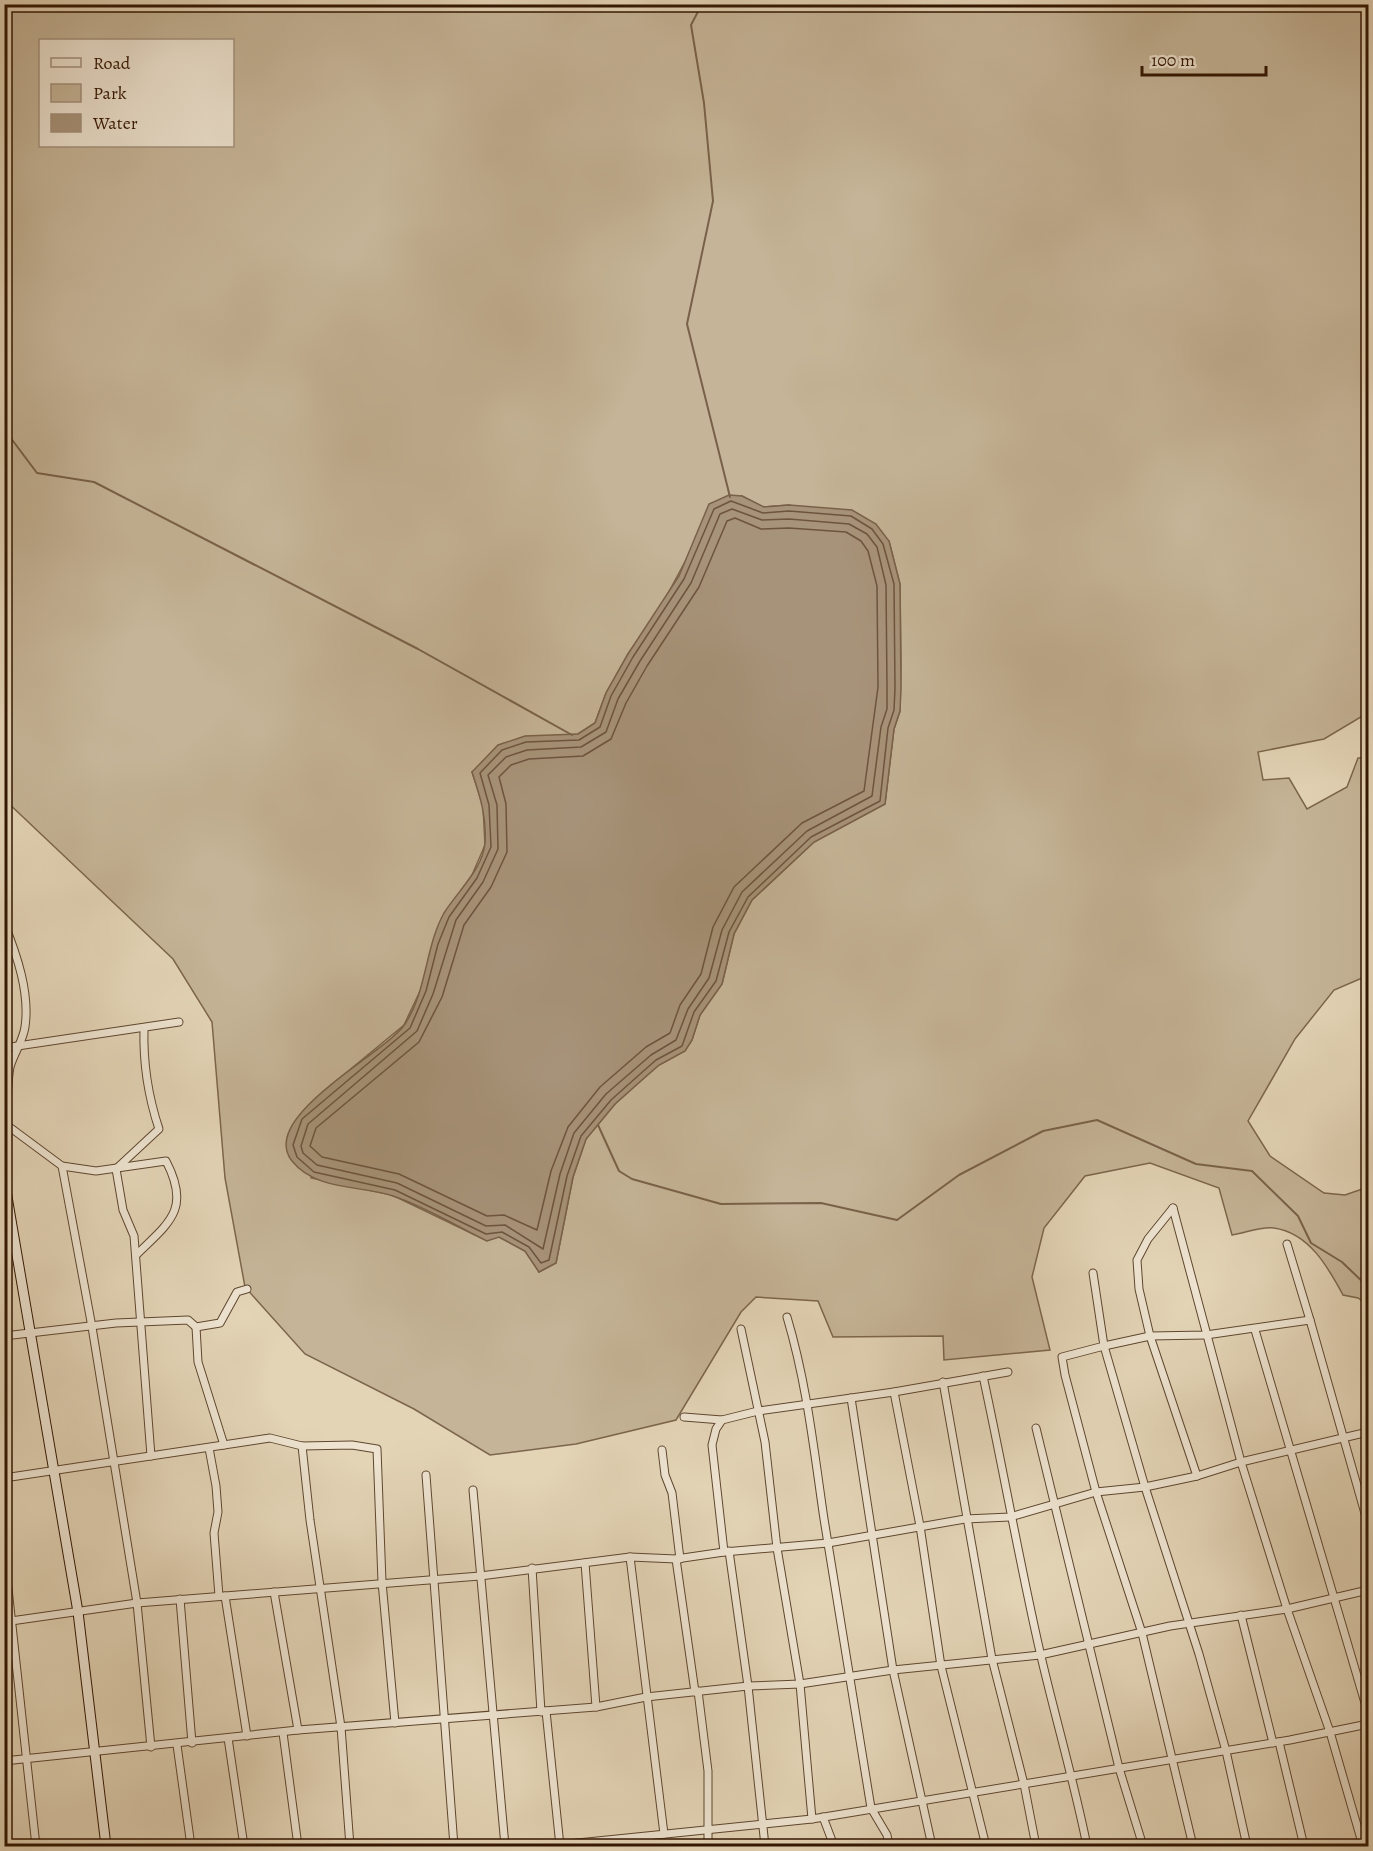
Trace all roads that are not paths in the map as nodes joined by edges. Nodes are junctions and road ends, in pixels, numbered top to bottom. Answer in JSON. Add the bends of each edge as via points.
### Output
{"nodes":[{"id":1,"x":4,"y":923,"type":"edge"},
{"id":2,"x":179,"y":1022,"type":"dead end"},
{"id":3,"x":144,"y":1028,"type":"junction"},
{"id":4,"x":20,"y":1044,"type":"junction"},
{"id":5,"x":4,"y":1048,"type":"edge"},
{"id":6,"x":4,"y":1112,"type":"edge"},
{"id":7,"x":4,"y":1123,"type":"edge"},
{"id":8,"x":62,"y":1166,"type":"junction"},
{"id":9,"x":116,"y":1169,"type":"junction"},
{"id":10,"x":4,"y":1179,"type":"edge"},
{"id":11,"x":6,"y":1190,"type":"edge"},
{"id":12,"x":1287,"y":1244,"type":"dead end"},
{"id":13,"x":136,"y":1256,"type":"junction"},
{"id":14,"x":1093,"y":1273,"type":"dead end"},
{"id":15,"x":248,"y":1289,"type":"dead end"},
{"id":16,"x":787,"y":1317,"type":"dead end"},
{"id":17,"x":1310,"y":1320,"type":"junction"},
{"id":18,"x":141,"y":1322,"type":"junction"},
{"id":19,"x":196,"y":1327,"type":"junction"},
{"id":20,"x":92,"y":1328,"type":"junction"},
{"id":21,"x":741,"y":1329,"type":"dead end"},
{"id":22,"x":1255,"y":1330,"type":"junction"},
{"id":23,"x":30,"y":1333,"type":"junction"},
{"id":24,"x":1206,"y":1335,"type":"junction"},
{"id":25,"x":4,"y":1336,"type":"edge"},
{"id":26,"x":1150,"y":1336,"type":"junction"},
{"id":27,"x":1104,"y":1346,"type":"junction"},
{"id":28,"x":1008,"y":1372,"type":"dead end"},
{"id":29,"x":983,"y":1376,"type":"junction"},
{"id":30,"x":943,"y":1382,"type":"junction"},
{"id":31,"x":894,"y":1392,"type":"junction"},
{"id":32,"x":850,"y":1398,"type":"junction"},
{"id":33,"x":809,"y":1405,"type":"junction"},
{"id":34,"x":758,"y":1412,"type":"junction"},
{"id":35,"x":684,"y":1417,"type":"dead end"},
{"id":36,"x":722,"y":1420,"type":"junction"},
{"id":37,"x":1036,"y":1428,"type":"dead end"},
{"id":38,"x":1368,"y":1432,"type":"edge"},
{"id":39,"x":1343,"y":1437,"type":"junction"},
{"id":40,"x":224,"y":1445,"type":"junction"},
{"id":41,"x":302,"y":1446,"type":"junction"},
{"id":42,"x":209,"y":1448,"type":"junction"},
{"id":43,"x":662,"y":1450,"type":"dead end"},
{"id":44,"x":1292,"y":1452,"type":"junction"},
{"id":45,"x":151,"y":1456,"type":"junction"},
{"id":46,"x":112,"y":1460,"type":"junction"},
{"id":47,"x":1241,"y":1462,"type":"junction"},
{"id":48,"x":55,"y":1471,"type":"junction"},
{"id":49,"x":426,"y":1475,"type":"dead end"},
{"id":50,"x":1197,"y":1476,"type":"junction"},
{"id":51,"x":4,"y":1478,"type":"edge"},
{"id":52,"x":1145,"y":1486,"type":"junction"},
{"id":53,"x":473,"y":1490,"type":"dead end"},
{"id":54,"x":1096,"y":1492,"type":"junction"},
{"id":55,"x":1054,"y":1504,"type":"junction"},
{"id":56,"x":1010,"y":1517,"type":"junction"},
{"id":57,"x":965,"y":1519,"type":"junction"},
{"id":58,"x":1368,"y":1524,"type":"edge"},
{"id":59,"x":920,"y":1526,"type":"junction"},
{"id":60,"x":871,"y":1534,"type":"junction"},
{"id":61,"x":828,"y":1543,"type":"junction"},
{"id":62,"x":777,"y":1548,"type":"junction"},
{"id":63,"x":4,"y":1552,"type":"edge"},
{"id":64,"x":726,"y":1552,"type":"junction"},
{"id":65,"x":630,"y":1557,"type":"junction"},
{"id":66,"x":678,"y":1559,"type":"junction"},
{"id":67,"x":585,"y":1563,"type":"junction"},
{"id":68,"x":532,"y":1568,"type":"junction"},
{"id":69,"x":480,"y":1576,"type":"junction"},
{"id":70,"x":432,"y":1579,"type":"junction"},
{"id":71,"x":382,"y":1582,"type":"junction"},
{"id":72,"x":322,"y":1586,"type":"junction"},
{"id":73,"x":1368,"y":1590,"type":"edge"},
{"id":74,"x":274,"y":1592,"type":"junction"},
{"id":75,"x":222,"y":1596,"type":"junction"},
{"id":76,"x":180,"y":1599,"type":"junction"},
{"id":77,"x":1334,"y":1600,"type":"junction"},
{"id":78,"x":137,"y":1603,"type":"junction"},
{"id":79,"x":1287,"y":1608,"type":"junction"},
{"id":80,"x":78,"y":1612,"type":"junction"},
{"id":81,"x":1241,"y":1615,"type":"junction"},
{"id":82,"x":13,"y":1621,"type":"junction"},
{"id":83,"x":4,"y":1622,"type":"edge"},
{"id":84,"x":1189,"y":1623,"type":"junction"},
{"id":85,"x":1142,"y":1634,"type":"junction"},
{"id":86,"x":1090,"y":1644,"type":"junction"},
{"id":87,"x":1040,"y":1655,"type":"junction"},
{"id":88,"x":992,"y":1659,"type":"junction"},
{"id":89,"x":941,"y":1666,"type":"junction"},
{"id":90,"x":893,"y":1670,"type":"junction"},
{"id":91,"x":849,"y":1678,"type":"junction"},
{"id":92,"x":800,"y":1684,"type":"junction"},
{"id":93,"x":748,"y":1686,"type":"junction"},
{"id":94,"x":696,"y":1692,"type":"junction"},
{"id":95,"x":645,"y":1697,"type":"junction"},
{"id":96,"x":596,"y":1707,"type":"junction"},
{"id":97,"x":543,"y":1712,"type":"junction"},
{"id":98,"x":494,"y":1713,"type":"junction"},
{"id":99,"x":1368,"y":1713,"type":"edge"},
{"id":100,"x":444,"y":1717,"type":"junction"},
{"id":101,"x":395,"y":1723,"type":"junction"},
{"id":102,"x":1368,"y":1724,"type":"edge"},
{"id":103,"x":340,"y":1727,"type":"junction"},
{"id":104,"x":298,"y":1730,"type":"junction"},
{"id":105,"x":1330,"y":1732,"type":"junction"},
{"id":106,"x":283,"y":1733,"type":"junction"},
{"id":107,"x":246,"y":1736,"type":"junction"},
{"id":108,"x":228,"y":1738,"type":"junction"},
{"id":109,"x":1276,"y":1742,"type":"junction"},
{"id":110,"x":192,"y":1743,"type":"junction"},
{"id":111,"x":177,"y":1745,"type":"junction"},
{"id":112,"x":150,"y":1747,"type":"junction"},
{"id":113,"x":93,"y":1751,"type":"junction"},
{"id":114,"x":1226,"y":1751,"type":"junction"},
{"id":115,"x":1172,"y":1758,"type":"junction"},
{"id":116,"x":27,"y":1759,"type":"junction"},
{"id":117,"x":4,"y":1761,"type":"edge"},
{"id":118,"x":1119,"y":1768,"type":"junction"},
{"id":119,"x":1072,"y":1776,"type":"junction"},
{"id":120,"x":1024,"y":1784,"type":"junction"},
{"id":121,"x":974,"y":1792,"type":"junction"},
{"id":122,"x":923,"y":1800,"type":"junction"},
{"id":123,"x":871,"y":1808,"type":"junction"},
{"id":124,"x":823,"y":1817,"type":"junction"},
{"id":125,"x":812,"y":1819,"type":"junction"},
{"id":126,"x":763,"y":1824,"type":"junction"},
{"id":127,"x":709,"y":1830,"type":"junction"},
{"id":128,"x":664,"y":1834,"type":"junction"},
{"id":129,"x":620,"y":1843,"type":"edge"},
{"id":130,"x":36,"y":1846,"type":"edge"},
{"id":131,"x":106,"y":1846,"type":"edge"},
{"id":132,"x":191,"y":1846,"type":"edge"},
{"id":133,"x":244,"y":1846,"type":"edge"},
{"id":134,"x":298,"y":1846,"type":"edge"},
{"id":135,"x":350,"y":1846,"type":"edge"},
{"id":136,"x":454,"y":1846,"type":"edge"},
{"id":137,"x":505,"y":1846,"type":"edge"},
{"id":138,"x":549,"y":1846,"type":"edge"},
{"id":139,"x":560,"y":1846,"type":"edge"},
{"id":140,"x":708,"y":1846,"type":"edge"},
{"id":141,"x":765,"y":1846,"type":"edge"},
{"id":142,"x":834,"y":1846,"type":"edge"},
{"id":143,"x":889,"y":1846,"type":"edge"},
{"id":144,"x":932,"y":1846,"type":"edge"},
{"id":145,"x":986,"y":1846,"type":"edge"},
{"id":146,"x":1036,"y":1846,"type":"edge"},
{"id":147,"x":1087,"y":1846,"type":"edge"},
{"id":148,"x":1143,"y":1846,"type":"edge"},
{"id":149,"x":1193,"y":1846,"type":"edge"},
{"id":150,"x":1247,"y":1846,"type":"edge"},
{"id":151,"x":1304,"y":1846,"type":"edge"},
{"id":152,"x":1363,"y":1846,"type":"edge"}],
"edges":[{"from":1,"to":4,"type":"street","via":[[24,990],[25,1028]]},
{"from":2,"to":3,"type":"street"},
{"from":3,"to":4,"type":"street"},
{"from":3,"to":9,"type":"street","via":[[146,1074],[159,1129]]},
{"from":4,"to":5,"type":"street"},
{"from":4,"to":6,"type":"street","via":[[10,1067]]},
{"from":7,"to":8,"type":"street"},
{"from":8,"to":9,"type":"street","via":[[96,1171]]},
{"from":8,"to":20,"type":"street"},
{"from":9,"to":13,"type":"street"},
{"from":9,"to":13,"type":"street","via":[[166,1161],[175,1178],[179,1196],[170,1220]]},
{"from":10,"to":11,"type":"street"},
{"from":11,"to":23,"type":"street"},
{"from":12,"to":17,"type":"street"},
{"from":13,"to":18,"type":"street"},
{"from":14,"to":27,"type":"street"},
{"from":15,"to":19,"type":"street","via":[[237,1292],[220,1323]]},
{"from":16,"to":33,"type":"street"},
{"from":17,"to":22,"type":"street"},
{"from":17,"to":39,"type":"street"},
{"from":18,"to":19,"type":"street","via":[[189,1320]]},
{"from":18,"to":20,"type":"street"},
{"from":18,"to":45,"type":"street"},
{"from":19,"to":40,"type":"street","via":[[198,1362]]},
{"from":20,"to":23,"type":"street"},
{"from":20,"to":46,"type":"street"},
{"from":21,"to":34,"type":"street"},
{"from":22,"to":24,"type":"street"},
{"from":22,"to":44,"type":"street"},
{"from":23,"to":25,"type":"street"},
{"from":23,"to":48,"type":"street"},
{"from":24,"to":26,"type":"street"},
{"from":24,"to":26,"type":"street","via":[[1173,1208],[1137,1260]]},
{"from":24,"to":47,"type":"street"},
{"from":26,"to":27,"type":"street"},
{"from":26,"to":50,"type":"street"},
{"from":27,"to":52,"type":"street"},
{"from":27,"to":54,"type":"street","via":[[1062,1357]]},
{"from":28,"to":29,"type":"street"},
{"from":29,"to":30,"type":"street"},
{"from":29,"to":56,"type":"street"},
{"from":30,"to":31,"type":"street"},
{"from":30,"to":57,"type":"street"},
{"from":31,"to":32,"type":"street"},
{"from":31,"to":59,"type":"street"},
{"from":32,"to":33,"type":"street"},
{"from":32,"to":60,"type":"street"},
{"from":33,"to":34,"type":"street"},
{"from":33,"to":61,"type":"street"},
{"from":34,"to":36,"type":"street"},
{"from":34,"to":62,"type":"street"},
{"from":35,"to":36,"type":"street"},
{"from":36,"to":64,"type":"street","via":[[712,1445]]},
{"from":37,"to":55,"type":"street"},
{"from":38,"to":39,"type":"street"},
{"from":39,"to":44,"type":"street"},
{"from":39,"to":58,"type":"street"},
{"from":40,"to":41,"type":"street","via":[[270,1438]]},
{"from":40,"to":42,"type":"street"},
{"from":41,"to":71,"type":"street","via":[[377,1449]]},
{"from":41,"to":72,"type":"street"},
{"from":42,"to":45,"type":"street"},
{"from":42,"to":75,"type":"street","via":[[216,1485],[218,1512],[214,1533]]},
{"from":43,"to":66,"type":"street","via":[[672,1493]]},
{"from":44,"to":47,"type":"street"},
{"from":44,"to":77,"type":"street"},
{"from":45,"to":46,"type":"street"},
{"from":46,"to":48,"type":"street"},
{"from":46,"to":78,"type":"street"},
{"from":47,"to":50,"type":"street"},
{"from":47,"to":79,"type":"street"},
{"from":48,"to":51,"type":"street"},
{"from":48,"to":80,"type":"street"},
{"from":49,"to":70,"type":"street"},
{"from":50,"to":52,"type":"street"},
{"from":52,"to":54,"type":"street"},
{"from":52,"to":84,"type":"street"},
{"from":53,"to":69,"type":"street"},
{"from":54,"to":55,"type":"street"},
{"from":54,"to":85,"type":"street"},
{"from":55,"to":56,"type":"street"},
{"from":55,"to":86,"type":"street"},
{"from":56,"to":57,"type":"street"},
{"from":56,"to":87,"type":"street"},
{"from":57,"to":59,"type":"street"},
{"from":57,"to":88,"type":"street"},
{"from":59,"to":60,"type":"street"},
{"from":59,"to":89,"type":"street"},
{"from":60,"to":61,"type":"street"},
{"from":60,"to":90,"type":"street"},
{"from":61,"to":62,"type":"street"},
{"from":61,"to":91,"type":"street"},
{"from":62,"to":64,"type":"street"},
{"from":62,"to":92,"type":"street"},
{"from":63,"to":82,"type":"street"},
{"from":64,"to":66,"type":"street"},
{"from":64,"to":93,"type":"street"},
{"from":65,"to":66,"type":"street"},
{"from":65,"to":67,"type":"street"},
{"from":65,"to":95,"type":"street"},
{"from":66,"to":94,"type":"street"},
{"from":67,"to":68,"type":"street"},
{"from":67,"to":96,"type":"street"},
{"from":68,"to":69,"type":"street"},
{"from":68,"to":97,"type":"street"},
{"from":69,"to":70,"type":"street"},
{"from":69,"to":98,"type":"street"},
{"from":70,"to":71,"type":"street"},
{"from":70,"to":100,"type":"street"},
{"from":71,"to":72,"type":"street"},
{"from":71,"to":101,"type":"street"},
{"from":72,"to":74,"type":"street"},
{"from":72,"to":103,"type":"street"},
{"from":73,"to":77,"type":"street"},
{"from":74,"to":75,"type":"street"},
{"from":74,"to":104,"type":"street"},
{"from":75,"to":76,"type":"street"},
{"from":75,"to":107,"type":"street"},
{"from":76,"to":78,"type":"street"},
{"from":76,"to":110,"type":"street"},
{"from":77,"to":79,"type":"street"},
{"from":77,"to":99,"type":"street"},
{"from":78,"to":80,"type":"street"},
{"from":78,"to":112,"type":"street"},
{"from":79,"to":81,"type":"street"},
{"from":79,"to":105,"type":"street"},
{"from":80,"to":82,"type":"street"},
{"from":80,"to":113,"type":"street"},
{"from":81,"to":84,"type":"street"},
{"from":81,"to":109,"type":"street"},
{"from":82,"to":83,"type":"street"},
{"from":82,"to":116,"type":"street"},
{"from":84,"to":85,"type":"street"},
{"from":84,"to":114,"type":"street"},
{"from":85,"to":86,"type":"street"},
{"from":85,"to":115,"type":"street"},
{"from":86,"to":87,"type":"street"},
{"from":86,"to":118,"type":"street"},
{"from":87,"to":88,"type":"street"},
{"from":87,"to":119,"type":"street"},
{"from":88,"to":89,"type":"street"},
{"from":88,"to":120,"type":"street"},
{"from":89,"to":90,"type":"street"},
{"from":89,"to":121,"type":"street"},
{"from":90,"to":91,"type":"street"},
{"from":90,"to":122,"type":"street"},
{"from":91,"to":92,"type":"street"},
{"from":91,"to":123,"type":"street"},
{"from":92,"to":93,"type":"street"},
{"from":92,"to":125,"type":"street"},
{"from":93,"to":94,"type":"street"},
{"from":93,"to":126,"type":"street"},
{"from":94,"to":95,"type":"street"},
{"from":94,"to":127,"type":"street","via":[[708,1771]]},
{"from":95,"to":96,"type":"street"},
{"from":95,"to":128,"type":"street"},
{"from":96,"to":97,"type":"street"},
{"from":97,"to":98,"type":"street"},
{"from":97,"to":139,"type":"street"},
{"from":98,"to":100,"type":"street"},
{"from":98,"to":137,"type":"street"},
{"from":100,"to":101,"type":"street"},
{"from":100,"to":136,"type":"street"},
{"from":101,"to":103,"type":"street"},
{"from":102,"to":105,"type":"street"},
{"from":103,"to":104,"type":"street"},
{"from":103,"to":135,"type":"street"},
{"from":104,"to":106,"type":"street"},
{"from":105,"to":109,"type":"street"},
{"from":105,"to":152,"type":"street"},
{"from":106,"to":107,"type":"street"},
{"from":106,"to":134,"type":"street"},
{"from":107,"to":108,"type":"street"},
{"from":108,"to":110,"type":"street"},
{"from":108,"to":133,"type":"street"},
{"from":109,"to":114,"type":"street"},
{"from":109,"to":151,"type":"street"},
{"from":110,"to":111,"type":"street"},
{"from":111,"to":112,"type":"street"},
{"from":111,"to":132,"type":"street"},
{"from":112,"to":113,"type":"street"},
{"from":113,"to":116,"type":"street"},
{"from":113,"to":131,"type":"street"},
{"from":114,"to":115,"type":"street"},
{"from":114,"to":150,"type":"street"},
{"from":115,"to":118,"type":"street"},
{"from":115,"to":149,"type":"street"},
{"from":116,"to":117,"type":"street"},
{"from":116,"to":130,"type":"street"},
{"from":118,"to":119,"type":"street"},
{"from":118,"to":148,"type":"street"},
{"from":119,"to":120,"type":"street"},
{"from":119,"to":147,"type":"street"},
{"from":120,"to":121,"type":"street"},
{"from":120,"to":146,"type":"street"},
{"from":121,"to":122,"type":"street"},
{"from":121,"to":145,"type":"street"},
{"from":122,"to":123,"type":"street"},
{"from":122,"to":144,"type":"street"},
{"from":123,"to":124,"type":"street"},
{"from":123,"to":143,"type":"street"},
{"from":124,"to":125,"type":"street"},
{"from":124,"to":142,"type":"street"},
{"from":125,"to":126,"type":"street"},
{"from":126,"to":127,"type":"street"},
{"from":126,"to":141,"type":"street"},
{"from":127,"to":128,"type":"street"},
{"from":127,"to":140,"type":"street"},
{"from":128,"to":129,"type":"street"},
{"from":129,"to":139,"type":"street"},
{"from":138,"to":139,"type":"street"}]}
